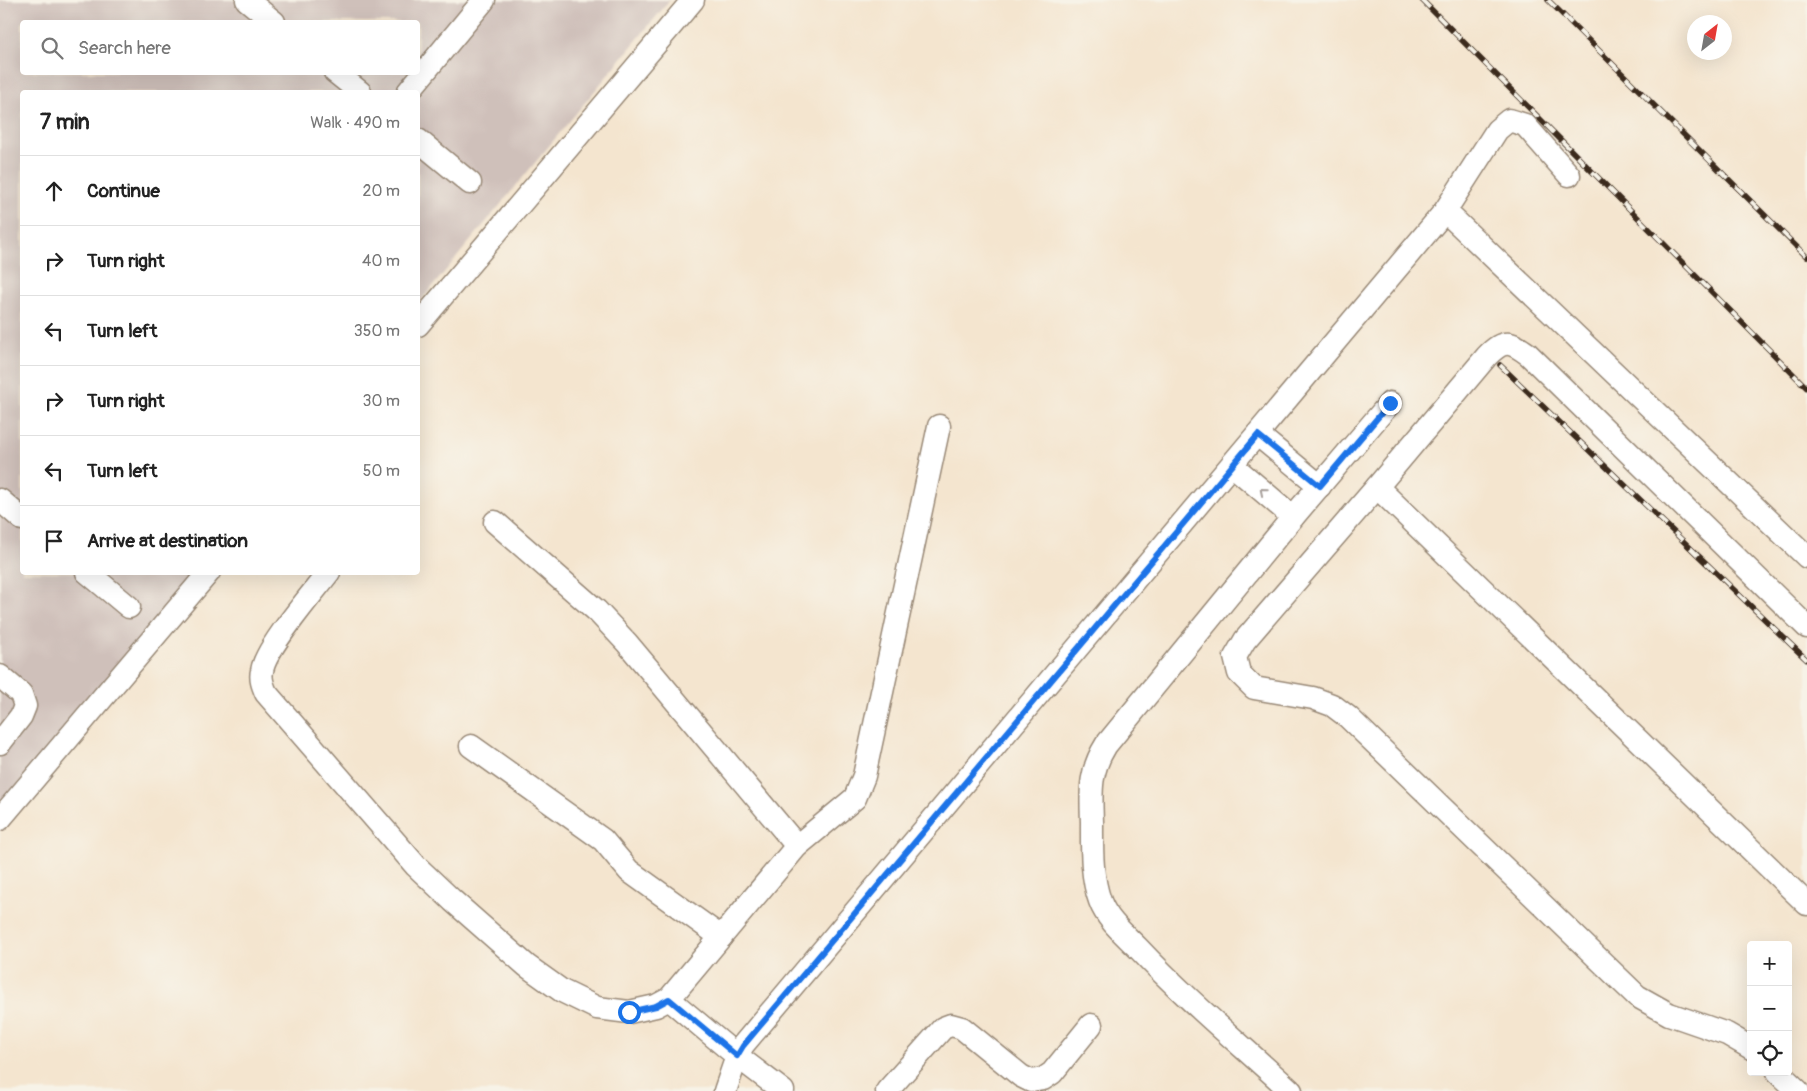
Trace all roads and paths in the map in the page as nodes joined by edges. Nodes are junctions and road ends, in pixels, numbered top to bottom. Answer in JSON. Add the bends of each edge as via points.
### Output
{"nodes":[{"id":1,"x":247,"y":0,"type":"edge"},
{"id":2,"x":484,"y":0,"type":"edge"},
{"id":3,"x":693,"y":0,"type":"edge"},
{"id":4,"x":272,"y":20,"type":"edge"},
{"id":5,"x":339,"y":75,"type":"edge"},
{"id":6,"x":358,"y":90,"type":"edge"},
{"id":7,"x":410,"y":90,"type":"edge"},
{"id":8,"x":420,"y":142,"type":"edge"},
{"id":9,"x":1569,"y":175,"type":"dead end"},
{"id":10,"x":470,"y":183,"type":"dead end"},
{"id":11,"x":1445,"y":211,"type":"junction"},
{"id":12,"x":420,"y":323,"type":"edge"},
{"id":13,"x":1390,"y":403,"type":"dead end"},
{"id":14,"x":939,"y":426,"type":"dead end"},
{"id":15,"x":1258,"y":435,"type":"junction"},
{"id":16,"x":1232,"y":465,"type":"junction"},
{"id":17,"x":1320,"y":486,"type":"junction"},
{"id":18,"x":1377,"y":487,"type":"junction"},
{"id":19,"x":1,"y":504,"type":"edge"},
{"id":20,"x":1293,"y":517,"type":"junction"},
{"id":21,"x":20,"y":518,"type":"edge"},
{"id":22,"x":496,"y":522,"type":"dead end"},
{"id":23,"x":1807,"y":557,"type":"edge"},
{"id":24,"x":91,"y":575,"type":"edge"},
{"id":25,"x":206,"y":575,"type":"edge"},
{"id":26,"x":326,"y":575,"type":"edge"},
{"id":27,"x":129,"y":607,"type":"dead end"},
{"id":28,"x":1807,"y":627,"type":"edge"},
{"id":29,"x":0,"y":676,"type":"edge"},
{"id":30,"x":0,"y":743,"type":"edge"},
{"id":31,"x":471,"y":746,"type":"dead end"},
{"id":32,"x":0,"y":818,"type":"edge"},
{"id":33,"x":797,"y":846,"type":"junction"},
{"id":34,"x":1807,"y":904,"type":"edge"},
{"id":35,"x":721,"y":937,"type":"junction"},
{"id":36,"x":669,"y":999,"type":"junction"},
{"id":37,"x":1091,"y":1025,"type":"dead end"},
{"id":38,"x":1747,"y":1046,"type":"edge"},
{"id":39,"x":731,"y":1072,"type":"edge"},
{"id":40,"x":1782,"y":1076,"type":"edge"},
{"id":41,"x":1032,"y":1086,"type":"edge"},
{"id":42,"x":759,"y":1091,"type":"edge"},
{"id":43,"x":783,"y":1091,"type":"edge"},
{"id":44,"x":888,"y":1091,"type":"edge"},
{"id":45,"x":1291,"y":1091,"type":"edge"},
{"id":46,"x":1798,"y":1091,"type":"edge"}],
"edges":[{"from":1,"to":4,"type":"lane"},
{"from":2,"to":7,"type":"lane"},
{"from":3,"to":12,"type":"lane"},
{"from":5,"to":6,"type":"lane"},
{"from":8,"to":10,"type":"lane"},
{"from":9,"to":11,"type":"lane","via":[[1525,125],[1509,120],[1497,130]]},
{"from":11,"to":15,"type":"lane"},
{"from":11,"to":23,"type":"lane"},
{"from":13,"to":17,"type":"lane"},
{"from":14,"to":33,"type":"lane","via":[[864,776],[855,798]]},
{"from":15,"to":16,"type":"lane"},
{"from":15,"to":17,"type":"lane"},
{"from":20,"to":16,"type":"lane","one_way":true},
{"from":16,"to":39,"type":"lane","via":[[743,1046]]},
{"from":17,"to":20,"type":"lane"},
{"from":18,"to":28,"type":"lane","via":[[1496,346],[1506,343],[1516,346],[1528,354]]},
{"from":18,"to":34,"type":"lane"},
{"from":18,"to":38,"type":"lane","via":[[1245,640],[1234,657],[1239,673],[1254,688],[1313,698],[1332,705],[1355,723],[1637,996],[1668,1014],[1727,1034]]},
{"from":19,"to":21,"type":"lane"},
{"from":20,"to":45,"type":"lane","via":[[1106,745],[1093,772],[1091,796],[1094,883],[1112,921],[1156,968]]},
{"from":22,"to":33,"type":"lane","via":[[597,611],[627,643]]},
{"from":24,"to":27,"type":"lane"},
{"from":25,"to":32,"type":"lane"},
{"from":26,"to":36,"type":"lane","via":[[268,653],[261,681],[266,693],[416,866],[527,966],[562,991],[597,1008],[629,1012],[656,1006]]},
{"from":29,"to":30,"type":"lane","via":[[21,694],[25,706]]},
{"from":31,"to":35,"type":"lane","via":[[603,840],[628,872]]},
{"from":33,"to":35,"type":"lane"},
{"from":35,"to":36,"type":"lane"},
{"from":36,"to":39,"type":"lane"},
{"from":37,"to":41,"type":"lane","via":[[1052,1073]]},
{"from":39,"to":42,"type":"lane"},
{"from":39,"to":43,"type":"lane"},
{"from":40,"to":46,"type":"lane"},
{"from":41,"to":44,"type":"lane","via":[[962,1028],[950,1026],[943,1028]]}]}
